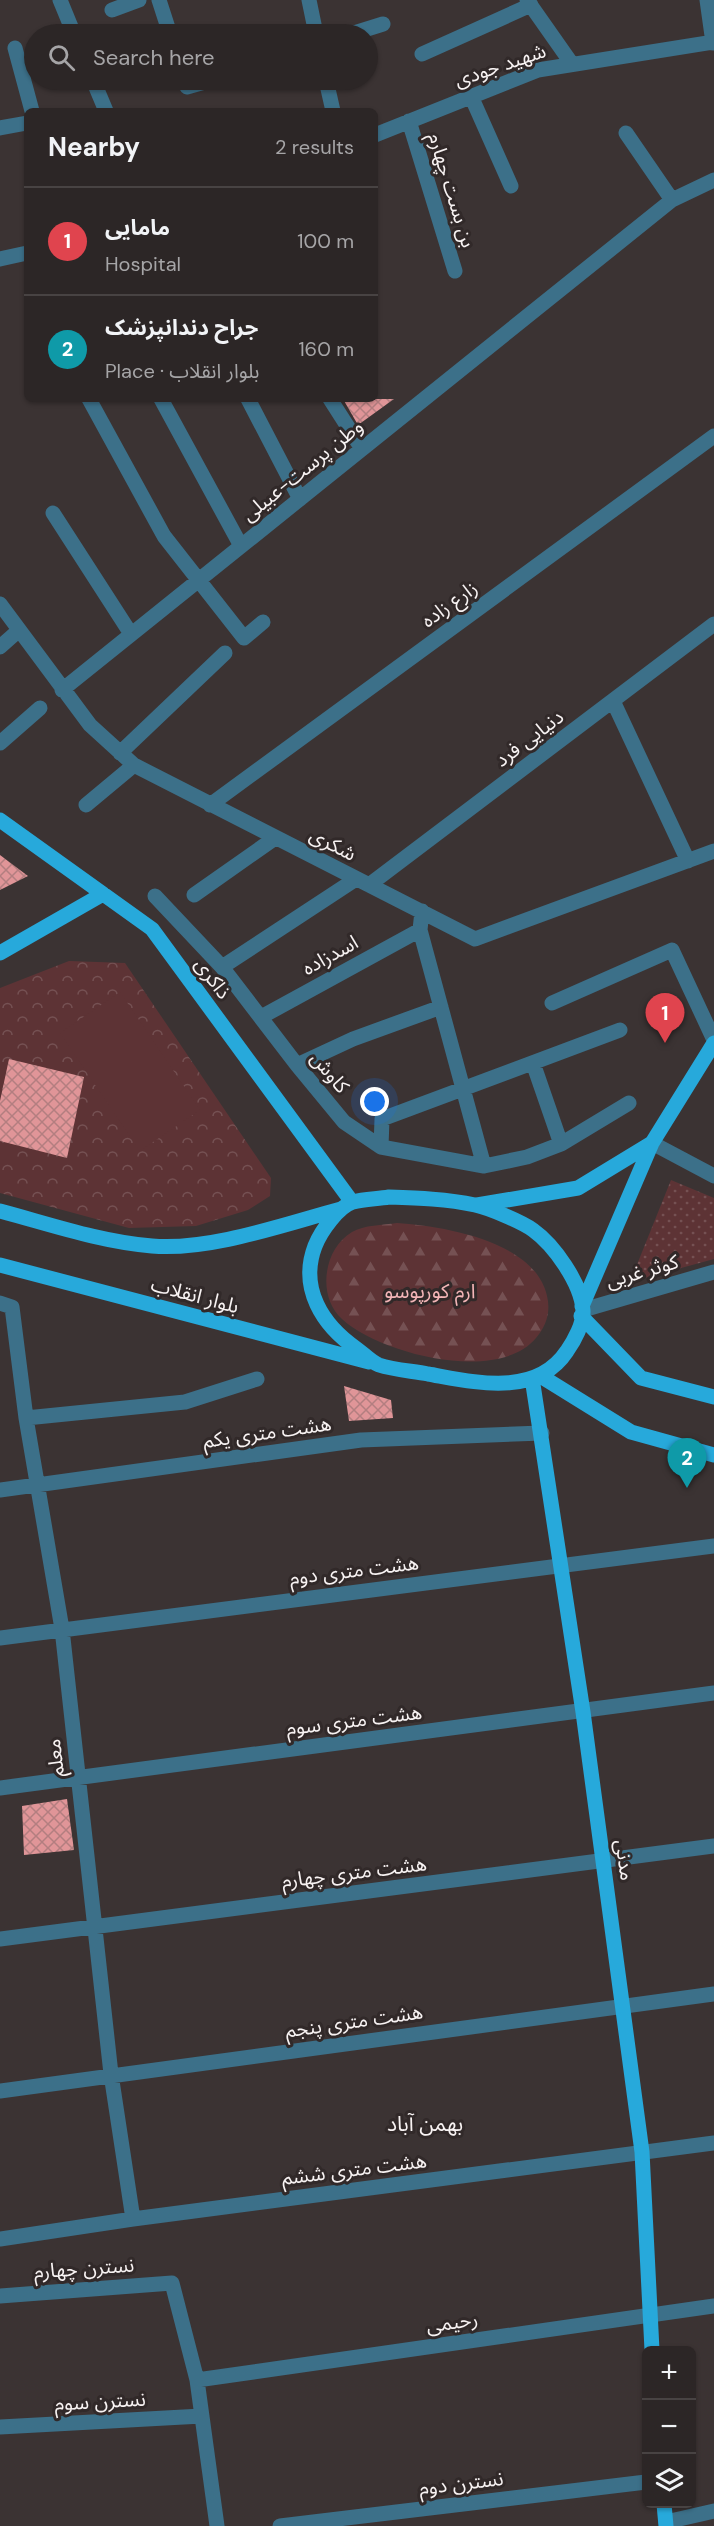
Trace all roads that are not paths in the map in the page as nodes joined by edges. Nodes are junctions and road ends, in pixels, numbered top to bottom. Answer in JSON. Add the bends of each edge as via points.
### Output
{"nodes":[{"id":1,"x":60,"y":0,"type":"edge"},
{"id":2,"x":139,"y":0,"type":"edge"},
{"id":3,"x":159,"y":0,"type":"edge"},
{"id":4,"x":309,"y":0,"type":"edge"},
{"id":5,"x":707,"y":0,"type":"edge"},
{"id":6,"x":529,"y":3,"type":"edge"},
{"id":7,"x":111,"y":10,"type":"dead end"},
{"id":8,"x":70,"y":24,"type":"edge"},
{"id":9,"x":167,"y":24,"type":"edge"},
{"id":10,"x":314,"y":24,"type":"edge"},
{"id":11,"x":383,"y":24,"type":"dead end"},
{"id":12,"x":378,"y":26,"type":"edge"},
{"id":13,"x":714,"y":42,"type":"edge"},
{"id":14,"x":15,"y":48,"type":"dead end"},
{"id":15,"x":422,"y":54,"type":"dead end"},
{"id":16,"x":572,"y":64,"type":"junction"},
{"id":17,"x":24,"y":81,"type":"edge"},
{"id":18,"x":26,"y":90,"type":"edge"},
{"id":19,"x":97,"y":90,"type":"edge"},
{"id":20,"x":328,"y":90,"type":"edge"},
{"id":21,"x":471,"y":96,"type":"junction"},
{"id":22,"x":31,"y":108,"type":"edge"},
{"id":23,"x":105,"y":108,"type":"edge"},
{"id":24,"x":332,"y":108,"type":"edge"},
{"id":25,"x":409,"y":121,"type":"junction"},
{"id":26,"x":24,"y":124,"type":"edge"},
{"id":27,"x":0,"y":128,"type":"edge"},
{"id":28,"x":626,"y":133,"type":"dead end"},
{"id":29,"x":378,"y":134,"type":"edge"},
{"id":30,"x":714,"y":180,"type":"edge"},
{"id":31,"x":511,"y":186,"type":"dead end"},
{"id":32,"x":672,"y":200,"type":"junction"},
{"id":33,"x":24,"y":254,"type":"edge"},
{"id":34,"x":0,"y":259,"type":"edge"},
{"id":35,"x":455,"y":271,"type":"dead end"},
{"id":36,"x":91,"y":402,"type":"edge"},
{"id":37,"x":163,"y":402,"type":"edge"},
{"id":38,"x":250,"y":402,"type":"edge"},
{"id":39,"x":332,"y":402,"type":"edge"},
{"id":40,"x":714,"y":436,"type":"edge"},
{"id":41,"x":362,"y":449,"type":"junction"},
{"id":42,"x":300,"y":499,"type":"junction"},
{"id":43,"x":53,"y":513,"type":"dead end"},
{"id":44,"x":241,"y":546,"type":"junction"},
{"id":45,"x":198,"y":580,"type":"junction"},
{"id":46,"x":0,"y":604,"type":"edge"},
{"id":47,"x":263,"y":622,"type":"dead end"},
{"id":48,"x":714,"y":624,"type":"edge"},
{"id":49,"x":18,"y":631,"type":"junction"},
{"id":50,"x":131,"y":634,"type":"junction"},
{"id":51,"x":0,"y":647,"type":"edge"},
{"id":52,"x":225,"y":653,"type":"dead end"},
{"id":53,"x":62,"y":690,"type":"junction"},
{"id":54,"x":613,"y":701,"type":"junction"},
{"id":55,"x":40,"y":708,"type":"dead end"},
{"id":56,"x":0,"y":743,"type":"edge"},
{"id":57,"x":120,"y":753,"type":"junction"},
{"id":58,"x":134,"y":765,"type":"junction"},
{"id":59,"x":86,"y":805,"type":"dead end"},
{"id":60,"x":210,"y":805,"type":"junction"},
{"id":61,"x":0,"y":820,"type":"edge"},
{"id":62,"x":275,"y":838,"type":"junction"},
{"id":63,"x":714,"y":851,"type":"edge"},
{"id":64,"x":688,"y":861,"type":"junction"},
{"id":65,"x":363,"y":882,"type":"junction"},
{"id":66,"x":103,"y":894,"type":"junction"},
{"id":67,"x":155,"y":896,"type":"dead end"},
{"id":68,"x":194,"y":896,"type":"dead end"},
{"id":69,"x":422,"y":911,"type":"junction"},
{"id":70,"x":420,"y":930,"type":"junction"},
{"id":71,"x":0,"y":953,"type":"edge"},
{"id":72,"x":222,"y":967,"type":"junction"},
{"id":73,"x":552,"y":1003,"type":"dead end"},
{"id":74,"x":441,"y":1007,"type":"junction"},
{"id":75,"x":261,"y":1017,"type":"junction"},
{"id":76,"x":620,"y":1030,"type":"dead end"},
{"id":77,"x":714,"y":1042,"type":"edge"},
{"id":78,"x":533,"y":1063,"type":"junction"},
{"id":79,"x":297,"y":1065,"type":"junction"},
{"id":80,"x":462,"y":1089,"type":"junction"},
{"id":81,"x":628,"y":1103,"type":"dead end"},
{"id":82,"x":652,"y":1143,"type":"junction"},
{"id":83,"x":561,"y":1144,"type":"junction"},
{"id":84,"x":381,"y":1148,"type":"junction"},
{"id":85,"x":484,"y":1166,"type":"junction"},
{"id":86,"x":714,"y":1176,"type":"edge"},
{"id":87,"x":477,"y":1205,"type":"junction"},
{"id":88,"x":346,"y":1206,"type":"junction"},
{"id":89,"x":0,"y":1210,"type":"edge"},
{"id":90,"x":0,"y":1265,"type":"edge"},
{"id":91,"x":714,"y":1272,"type":"edge"},
{"id":92,"x":0,"y":1303,"type":"edge"},
{"id":93,"x":582,"y":1311,"type":"junction"},
{"id":94,"x":379,"y":1365,"type":"junction"},
{"id":95,"x":536,"y":1377,"type":"junction"},
{"id":96,"x":257,"y":1379,"type":"dead end"},
{"id":97,"x":714,"y":1397,"type":"edge"},
{"id":98,"x":26,"y":1418,"type":"junction"},
{"id":99,"x":542,"y":1433,"type":"junction"},
{"id":100,"x":714,"y":1455,"type":"edge"},
{"id":101,"x":36,"y":1485,"type":"junction"},
{"id":102,"x":0,"y":1490,"type":"edge"},
{"id":103,"x":714,"y":1546,"type":"edge"},
{"id":104,"x":561,"y":1564,"type":"junction"},
{"id":105,"x":62,"y":1629,"type":"junction"},
{"id":106,"x":0,"y":1638,"type":"edge"},
{"id":107,"x":714,"y":1694,"type":"edge"},
{"id":108,"x":583,"y":1712,"type":"junction"},
{"id":109,"x":78,"y":1777,"type":"junction"},
{"id":110,"x":0,"y":1788,"type":"edge"},
{"id":111,"x":714,"y":1846,"type":"edge"},
{"id":112,"x":604,"y":1861,"type":"junction"},
{"id":113,"x":95,"y":1927,"type":"junction"},
{"id":114,"x":0,"y":1939,"type":"edge"},
{"id":115,"x":714,"y":1994,"type":"edge"},
{"id":116,"x":624,"y":2006,"type":"junction"},
{"id":117,"x":111,"y":2074,"type":"junction"},
{"id":118,"x":0,"y":2091,"type":"edge"},
{"id":119,"x":714,"y":2143,"type":"edge"},
{"id":120,"x":642,"y":2152,"type":"junction"},
{"id":121,"x":133,"y":2219,"type":"junction"},
{"id":122,"x":0,"y":2240,"type":"edge"},
{"id":123,"x":0,"y":2296,"type":"edge"},
{"id":124,"x":714,"y":2306,"type":"edge"},
{"id":125,"x":649,"y":2316,"type":"junction"},
{"id":126,"x":652,"y":2346,"type":"edge"},
{"id":127,"x":197,"y":2380,"type":"junction"},
{"id":128,"x":202,"y":2416,"type":"junction"},
{"id":129,"x":0,"y":2427,"type":"edge"},
{"id":130,"x":642,"y":2482,"type":"edge"},
{"id":131,"x":664,"y":2508,"type":"edge"},
{"id":132,"x":714,"y":2511,"type":"edge"},
{"id":133,"x":666,"y":2524,"type":"edge"},
{"id":134,"x":217,"y":2526,"type":"edge"},
{"id":135,"x":280,"y":2526,"type":"edge"}],
"edges":[{"from":1,"to":8,"type":"street"},
{"from":2,"to":7,"type":"street"},
{"from":3,"to":9,"type":"street"},
{"from":4,"to":10,"type":"street"},
{"from":5,"to":13,"type":"street"},
{"from":6,"to":15,"type":"street"},
{"from":6,"to":16,"type":"street"},
{"from":11,"to":12,"type":"street"},
{"from":13,"to":16,"type":"street","name":"شهید جودی"},
{"from":14,"to":17,"type":"street"},
{"from":16,"to":21,"type":"street","name":"شهید جودی","via":[[538,70]]},
{"from":18,"to":22,"type":"street"},
{"from":19,"to":23,"type":"street"},
{"from":20,"to":24,"type":"street"},
{"from":21,"to":25,"type":"street","name":"شهید جودی"},
{"from":21,"to":31,"type":"street"},
{"from":25,"to":29,"type":"street","name":"شهید جودی"},
{"from":25,"to":35,"type":"street","name":"بن بست چهارم"},
{"from":26,"to":27,"type":"street"},
{"from":28,"to":32,"type":"street"},
{"from":30,"to":32,"type":"street","name":"وطن پرست-عبیلی"},
{"from":32,"to":41,"type":"street","name":"وطن پرست-عبیلی"},
{"from":33,"to":34,"type":"street"},
{"from":36,"to":45,"type":"street","via":[[164,536]]},
{"from":37,"to":44,"type":"street"},
{"from":38,"to":42,"type":"street"},
{"from":39,"to":41,"type":"street"},
{"from":40,"to":60,"type":"street","name":"زارع زاده"},
{"from":41,"to":42,"type":"street","name":"وطن پرست-عبیلی"},
{"from":42,"to":44,"type":"street","name":"وطن پرست-عبیلی"},
{"from":43,"to":50,"type":"street"},
{"from":44,"to":45,"type":"street","name":"وطن پرست-عبیلی"},
{"from":45,"to":47,"type":"street","via":[[244,638]]},
{"from":45,"to":50,"type":"street","name":"وطن پرست-عبیلی"},
{"from":46,"to":49,"type":"street","name":"شکری"},
{"from":48,"to":54,"type":"street","name":"دنیایی فرد"},
{"from":49,"to":51,"type":"street"},
{"from":49,"to":53,"type":"street","name":"شکری"},
{"from":50,"to":53,"type":"street","name":"وطن پرست-عبیلی"},
{"from":52,"to":57,"type":"street"},
{"from":53,"to":57,"type":"street","name":"شکری","via":[[90,725]]},
{"from":54,"to":64,"type":"street"},
{"from":54,"to":65,"type":"street","name":"دنیایی فرد"},
{"from":55,"to":56,"type":"street"},
{"from":57,"to":58,"type":"street","name":"شکری"},
{"from":58,"to":59,"type":"street"},
{"from":58,"to":60,"type":"street","name":"شکری"},
{"from":60,"to":62,"type":"street","name":"شکری"},
{"from":61,"to":66,"type":"main road","name":"ذاکری"},
{"from":62,"to":65,"type":"street","name":"شکری"},
{"from":62,"to":68,"type":"street"},
{"from":63,"to":64,"type":"street","name":"شکری"},
{"from":64,"to":69,"type":"street","name":"شکری","via":[[475,939]]},
{"from":65,"to":69,"type":"street","name":"شکری"},
{"from":65,"to":72,"type":"street","name":"دنیایی فرد"},
{"from":66,"to":71,"type":"main road"},
{"from":66,"to":88,"type":"main road","name":"ذاکری","via":[[152,929]]},
{"from":67,"to":72,"type":"street","name":"کاوش"},
{"from":69,"to":70,"type":"street"},
{"from":70,"to":74,"type":"street"},
{"from":70,"to":75,"type":"street","name":"اسدزاده"},
{"from":72,"to":75,"type":"street","name":"کاوش"},
{"from":73,"to":77,"type":"street","via":[[672,950]]},
{"from":74,"to":79,"type":"street","via":[[352,1039]]},
{"from":74,"to":80,"type":"street"},
{"from":75,"to":79,"type":"street","name":"کاوش"},
{"from":76,"to":78,"type":"street"},
{"from":77,"to":82,"type":"main road"},
{"from":78,"to":80,"type":"street"},
{"from":78,"to":83,"type":"street"},
{"from":79,"to":84,"type":"street","name":"کاوش","via":[[344,1122]]},
{"from":80,"to":84,"type":"street","via":[[382,1119]]},
{"from":80,"to":85,"type":"street"},
{"from":81,"to":83,"type":"street","name":"کاوش"},
{"from":82,"to":86,"type":"street"},
{"from":82,"to":87,"type":"main road","via":[[578,1188]]},
{"from":82,"to":93,"type":"main road"},
{"from":83,"to":85,"type":"street","name":"کاوش","via":[[527,1157]]},
{"from":84,"to":85,"type":"street","name":"کاوش"},
{"from":87,"to":88,"type":"main road","name":"بلوار انقلاب","via":[[389,1197]]},
{"from":87,"to":93,"type":"main road","via":[[532,1229],[558,1255],[573,1281]]},
{"from":88,"to":89,"type":"main road","name":"بلوار انقلاب","via":[[254,1233],[187,1245],[154,1246],[122,1243]]},
{"from":88,"to":94,"type":"main road","via":[[318,1238],[310,1260],[310,1286],[318,1311],[341,1338]]},
{"from":90,"to":94,"type":"main road","name":"بلوار انقلاب"},
{"from":91,"to":93,"type":"street","name":"کوثر غربی"},
{"from":92,"to":98,"type":"street","name":"معلم","via":[[12,1306]]},
{"from":93,"to":95,"type":"main road","via":[[575,1338],[561,1360]]},
{"from":93,"to":97,"type":"main road","via":[[641,1378]]},
{"from":94,"to":95,"type":"main road","name":"بلوار انقلاب","via":[[487,1383],[519,1383]]},
{"from":95,"to":99,"type":"main road","name":"مدنی"},
{"from":95,"to":100,"type":"main road","via":[[631,1432]]},
{"from":96,"to":98,"type":"street","via":[[185,1402]]},
{"from":98,"to":101,"type":"street","name":"معلم"},
{"from":99,"to":101,"type":"street","name":"هشت متری یکم","via":[[361,1440]]},
{"from":99,"to":104,"type":"main road","name":"مدنی"},
{"from":101,"to":102,"type":"street","name":"هشت متری یکم"},
{"from":101,"to":105,"type":"street","name":"معلم"},
{"from":103,"to":104,"type":"street","name":"هشت متری دوم"},
{"from":104,"to":105,"type":"street","name":"هشت متری دوم"},
{"from":104,"to":108,"type":"main road","name":"مدنی"},
{"from":105,"to":106,"type":"street","name":"هشت متری دوم"},
{"from":105,"to":109,"type":"street","name":"معلم"},
{"from":107,"to":108,"type":"street","name":"هشت متری سوم"},
{"from":108,"to":109,"type":"street","name":"هشت متری سوم"},
{"from":108,"to":112,"type":"main road","name":"مدنی"},
{"from":109,"to":110,"type":"street","name":"هشت متری سوم"},
{"from":109,"to":113,"type":"street","name":"معلم"},
{"from":111,"to":112,"type":"street","name":"هشت متری چهارم"},
{"from":112,"to":113,"type":"street","name":"هشت متری چهارم"},
{"from":112,"to":116,"type":"main road","name":"مدنی"},
{"from":113,"to":114,"type":"street","name":"هشت متری چهارم"},
{"from":113,"to":117,"type":"street","name":"معلم"},
{"from":115,"to":116,"type":"street","name":"هشت متری پنجم"},
{"from":116,"to":117,"type":"street","name":"هشت متری پنجم"},
{"from":116,"to":120,"type":"main road","name":"مدنی"},
{"from":117,"to":118,"type":"street","name":"هشت متری پنجم"},
{"from":117,"to":121,"type":"street","name":"معلم"},
{"from":119,"to":120,"type":"street","name":"هشت متری ششم"},
{"from":120,"to":121,"type":"street","name":"هشت متری ششم"},
{"from":120,"to":125,"type":"main road","name":"مدنی"},
{"from":121,"to":122,"type":"street","name":"هشت متری ششم"},
{"from":123,"to":127,"type":"street","name":"نسترن چهارم","via":[[172,2283]]},
{"from":124,"to":125,"type":"street","name":"رحیمی"},
{"from":125,"to":126,"type":"main road","name":"مدنی"},
{"from":125,"to":127,"type":"street","name":"رحیمی"},
{"from":127,"to":128,"type":"street"},
{"from":128,"to":129,"type":"street","name":"نسترن سوم"},
{"from":128,"to":134,"type":"street"},
{"from":130,"to":135,"type":"street","name":"نسترن دوم"},
{"from":131,"to":133,"type":"main road"},
{"from":132,"to":133,"type":"street"}]}
